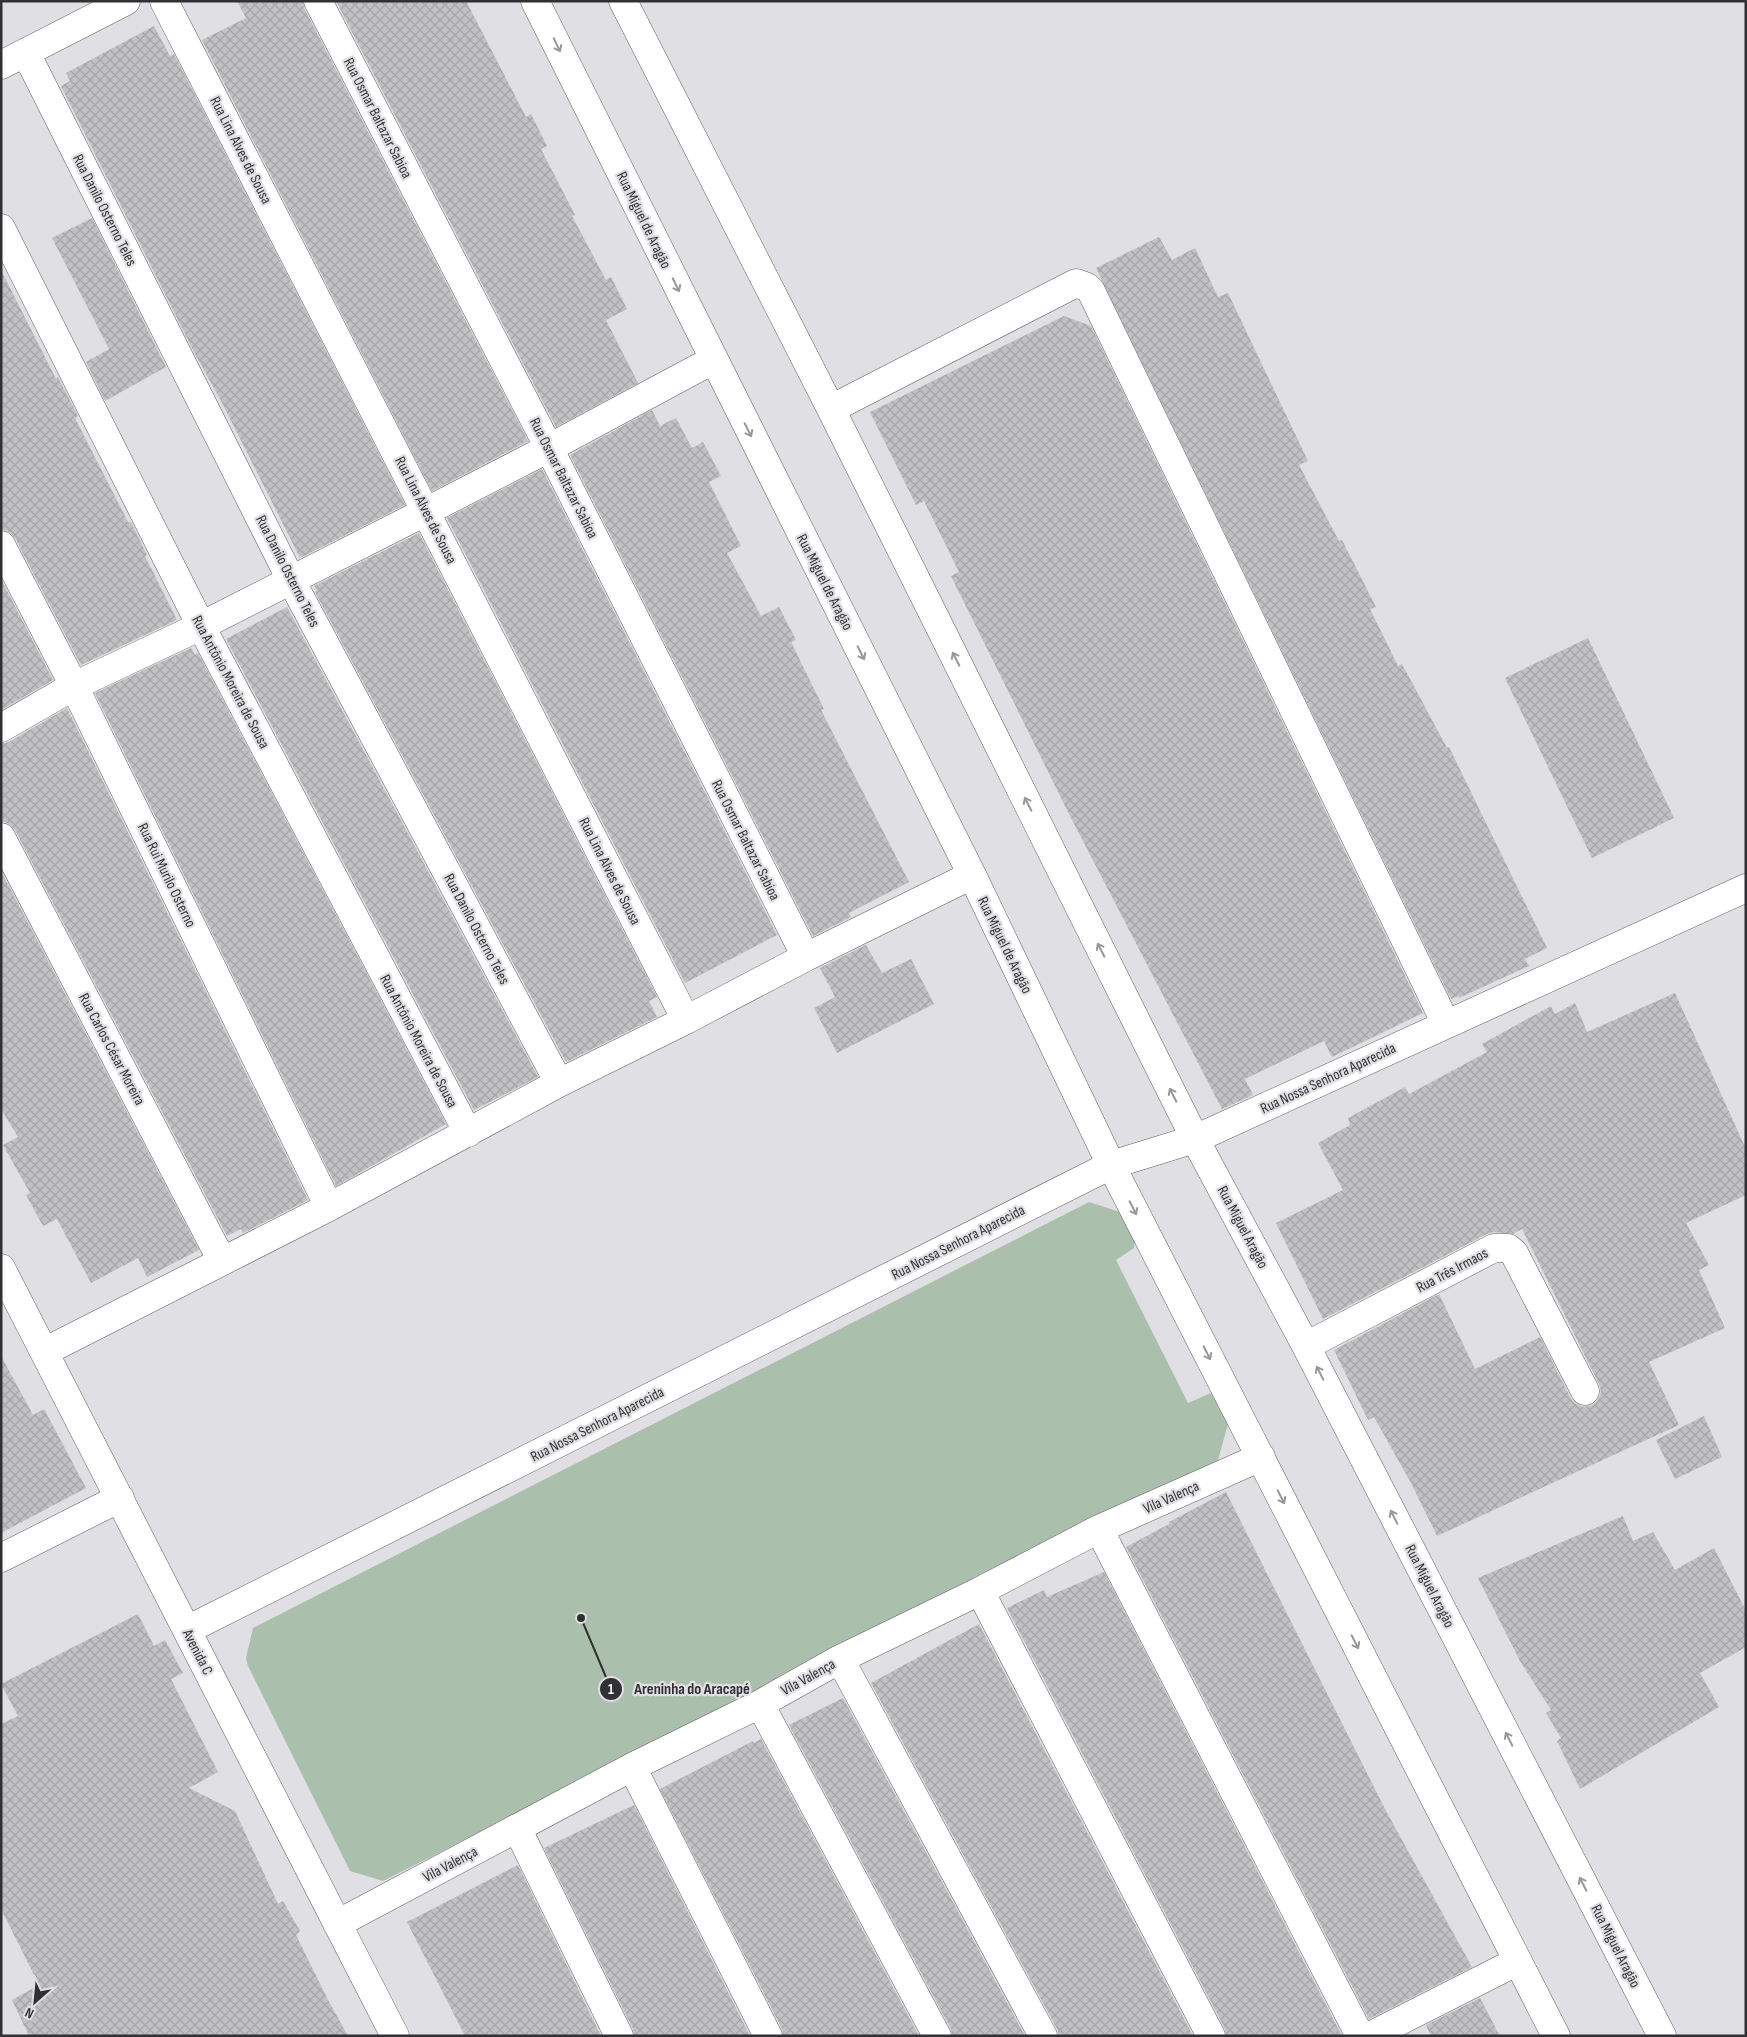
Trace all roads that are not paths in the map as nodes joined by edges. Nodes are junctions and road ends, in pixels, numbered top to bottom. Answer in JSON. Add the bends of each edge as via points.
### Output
{"nodes":[{"id":1,"x":126,"y":1,"type":"edge"},
{"id":2,"x":164,"y":1,"type":"edge"},
{"id":3,"x":318,"y":1,"type":"edge"},
{"id":4,"x":535,"y":1,"type":"edge"},
{"id":5,"x":623,"y":1,"type":"edge"},
{"id":6,"x":26,"y":53,"type":"junction"},
{"id":7,"x":1,"y":65,"type":"edge"},
{"id":8,"x":1,"y":228,"type":"edge"},
{"id":9,"x":713,"y":360,"type":"junction"},
{"id":10,"x":831,"y":409,"type":"junction"},
{"id":11,"x":549,"y":448,"type":"junction"},
{"id":12,"x":426,"y":511,"type":"junction"},
{"id":13,"x":1,"y":545,"type":"edge"},
{"id":14,"x":292,"y":580,"type":"junction"},
{"id":15,"x":201,"y":626,"type":"junction"},
{"id":16,"x":74,"y":686,"type":"junction"},
{"id":17,"x":1,"y":728,"type":"edge"},
{"id":18,"x":1,"y":837,"type":"edge"},
{"id":19,"x":972,"y":875,"type":"junction"},
{"id":20,"x":1746,"y":888,"type":"edge"},
{"id":21,"x":806,"y":957,"type":"junction"},
{"id":22,"x":686,"y":1020,"type":"junction"},
{"id":23,"x":1446,"y":1024,"type":"junction"},
{"id":24,"x":559,"y":1084,"type":"junction"},
{"id":25,"x":468,"y":1133,"type":"junction"},
{"id":26,"x":1195,"y":1139,"type":"junction"},
{"id":27,"x":1111,"y":1165,"type":"junction"},
{"id":28,"x":329,"y":1207,"type":"junction"},
{"id":29,"x":222,"y":1261,"type":"junction"},
{"id":30,"x":1,"y":1268,"type":"edge"},
{"id":31,"x":1306,"y":1346,"type":"junction"},
{"id":32,"x":44,"y":1352,"type":"junction"},
{"id":33,"x":1585,"y":1391,"type":"dead end"},
{"id":34,"x":1261,"y":1457,"type":"junction"},
{"id":35,"x":120,"y":1498,"type":"junction"},
{"id":36,"x":1099,"y":1529,"type":"junction"},
{"id":37,"x":1,"y":1558,"type":"edge"},
{"id":38,"x":980,"y":1591,"type":"junction"},
{"id":39,"x":187,"y":1630,"type":"junction"},
{"id":40,"x":840,"y":1659,"type":"junction"},
{"id":41,"x":760,"y":1704,"type":"junction"},
{"id":42,"x":632,"y":1767,"type":"junction"},
{"id":43,"x":517,"y":1828,"type":"junction"},
{"id":44,"x":336,"y":1924,"type":"junction"},
{"id":45,"x":1518,"y":1960,"type":"junction"},
{"id":46,"x":395,"y":2036,"type":"edge"},
{"id":47,"x":619,"y":2036,"type":"edge"},
{"id":48,"x":768,"y":2036,"type":"edge"},
{"id":49,"x":937,"y":2036,"type":"edge"},
{"id":50,"x":1044,"y":2036,"type":"edge"},
{"id":51,"x":1211,"y":2036,"type":"edge"},
{"id":52,"x":1360,"y":2036,"type":"edge"},
{"id":53,"x":1370,"y":2036,"type":"edge"},
{"id":54,"x":1556,"y":2036,"type":"edge"},
{"id":55,"x":1662,"y":2036,"type":"edge"}],
"edges":[{"from":1,"to":6,"type":"street"},
{"from":2,"to":12,"type":"street","name":"Rua Lina Alves de Sousa"},
{"from":3,"to":11,"type":"street","name":"Rua Osmar Baltazar Sabioa"},
{"from":4,"to":9,"type":"street","name":"Rua Miguel de Aragão","one_way":true},
{"from":5,"to":10,"type":"street"},
{"from":6,"to":7,"type":"street"},
{"from":6,"to":14,"type":"street","name":"Rua Danilo Osterno Teles"},
{"from":8,"to":15,"type":"street","name":"Rua Antônio Moreira de Sousa"},
{"from":9,"to":11,"type":"street"},
{"from":9,"to":19,"type":"street","name":"Rua Miguel de Aragão","one_way":true},
{"from":10,"to":23,"type":"street","via":[[1076,283],[1087,287]]},
{"from":26,"to":10,"type":"street","one_way":true},
{"from":11,"to":12,"type":"street"},
{"from":11,"to":21,"type":"street","name":"Rua Osmar Baltazar Sabioa"},
{"from":12,"to":14,"type":"street"},
{"from":12,"to":22,"type":"street","name":"Rua Lina Alves de Sousa"},
{"from":13,"to":16,"type":"street","name":"Rua Rui Murilo Osterno"},
{"from":14,"to":15,"type":"street"},
{"from":14,"to":24,"type":"street","name":"Rua Danilo Osterno Teles"},
{"from":15,"to":16,"type":"street"},
{"from":15,"to":25,"type":"street","name":"Rua Antônio Moreira de Sousa"},
{"from":16,"to":17,"type":"street"},
{"from":16,"to":28,"type":"street","name":"Rua Rui Murilo Osterno"},
{"from":18,"to":29,"type":"street","name":"Rua Carlos César Moreira"},
{"from":19,"to":21,"type":"street"},
{"from":19,"to":27,"type":"street","name":"Rua Miguel de Aragão"},
{"from":20,"to":23,"type":"street","name":"Rua Nossa Senhora Aparecida"},
{"from":21,"to":22,"type":"street"},
{"from":22,"to":24,"type":"street"},
{"from":23,"to":26,"type":"street","name":"Rua Nossa Senhora Aparecida"},
{"from":24,"to":25,"type":"street"},
{"from":25,"to":28,"type":"street"},
{"from":26,"to":27,"type":"street","name":"Rua Nossa Senhora Aparecida"},
{"from":26,"to":31,"type":"street","name":"Rua Miguel Aragão"},
{"from":27,"to":34,"type":"street","one_way":true},
{"from":27,"to":39,"type":"street","name":"Rua Nossa Senhora Aparecida"},
{"from":28,"to":29,"type":"street"},
{"from":29,"to":32,"type":"street"},
{"from":30,"to":32,"type":"street","name":"Avenida C"},
{"from":31,"to":33,"type":"street","name":"Rua Três Irmaos","via":[[1494,1248],[1508,1248],[1514,1253]]},
{"from":55,"to":31,"type":"street","name":"Rua Miguel Aragão","one_way":true},
{"from":32,"to":35,"type":"street","name":"Avenida C"},
{"from":34,"to":36,"type":"street","name":"Vila Valença"},
{"from":34,"to":45,"type":"street","one_way":true},
{"from":35,"to":37,"type":"street"},
{"from":35,"to":39,"type":"street","name":"Avenida C"},
{"from":36,"to":38,"type":"street","name":"Vila Valença"},
{"from":36,"to":52,"type":"street"},
{"from":38,"to":40,"type":"street","name":"Vila Valença"},
{"from":38,"to":51,"type":"street"},
{"from":39,"to":44,"type":"street","name":"Avenida C"},
{"from":40,"to":41,"type":"street","name":"Vila Valença"},
{"from":40,"to":50,"type":"street"},
{"from":41,"to":42,"type":"street","name":"Vila Valença"},
{"from":41,"to":49,"type":"street"},
{"from":42,"to":43,"type":"street","name":"Vila Valença"},
{"from":42,"to":48,"type":"street"},
{"from":43,"to":44,"type":"street","name":"Vila Valença"},
{"from":43,"to":47,"type":"street"},
{"from":44,"to":46,"type":"street","name":"Avenida C"},
{"from":45,"to":53,"type":"street"},
{"from":45,"to":54,"type":"street"}]}
